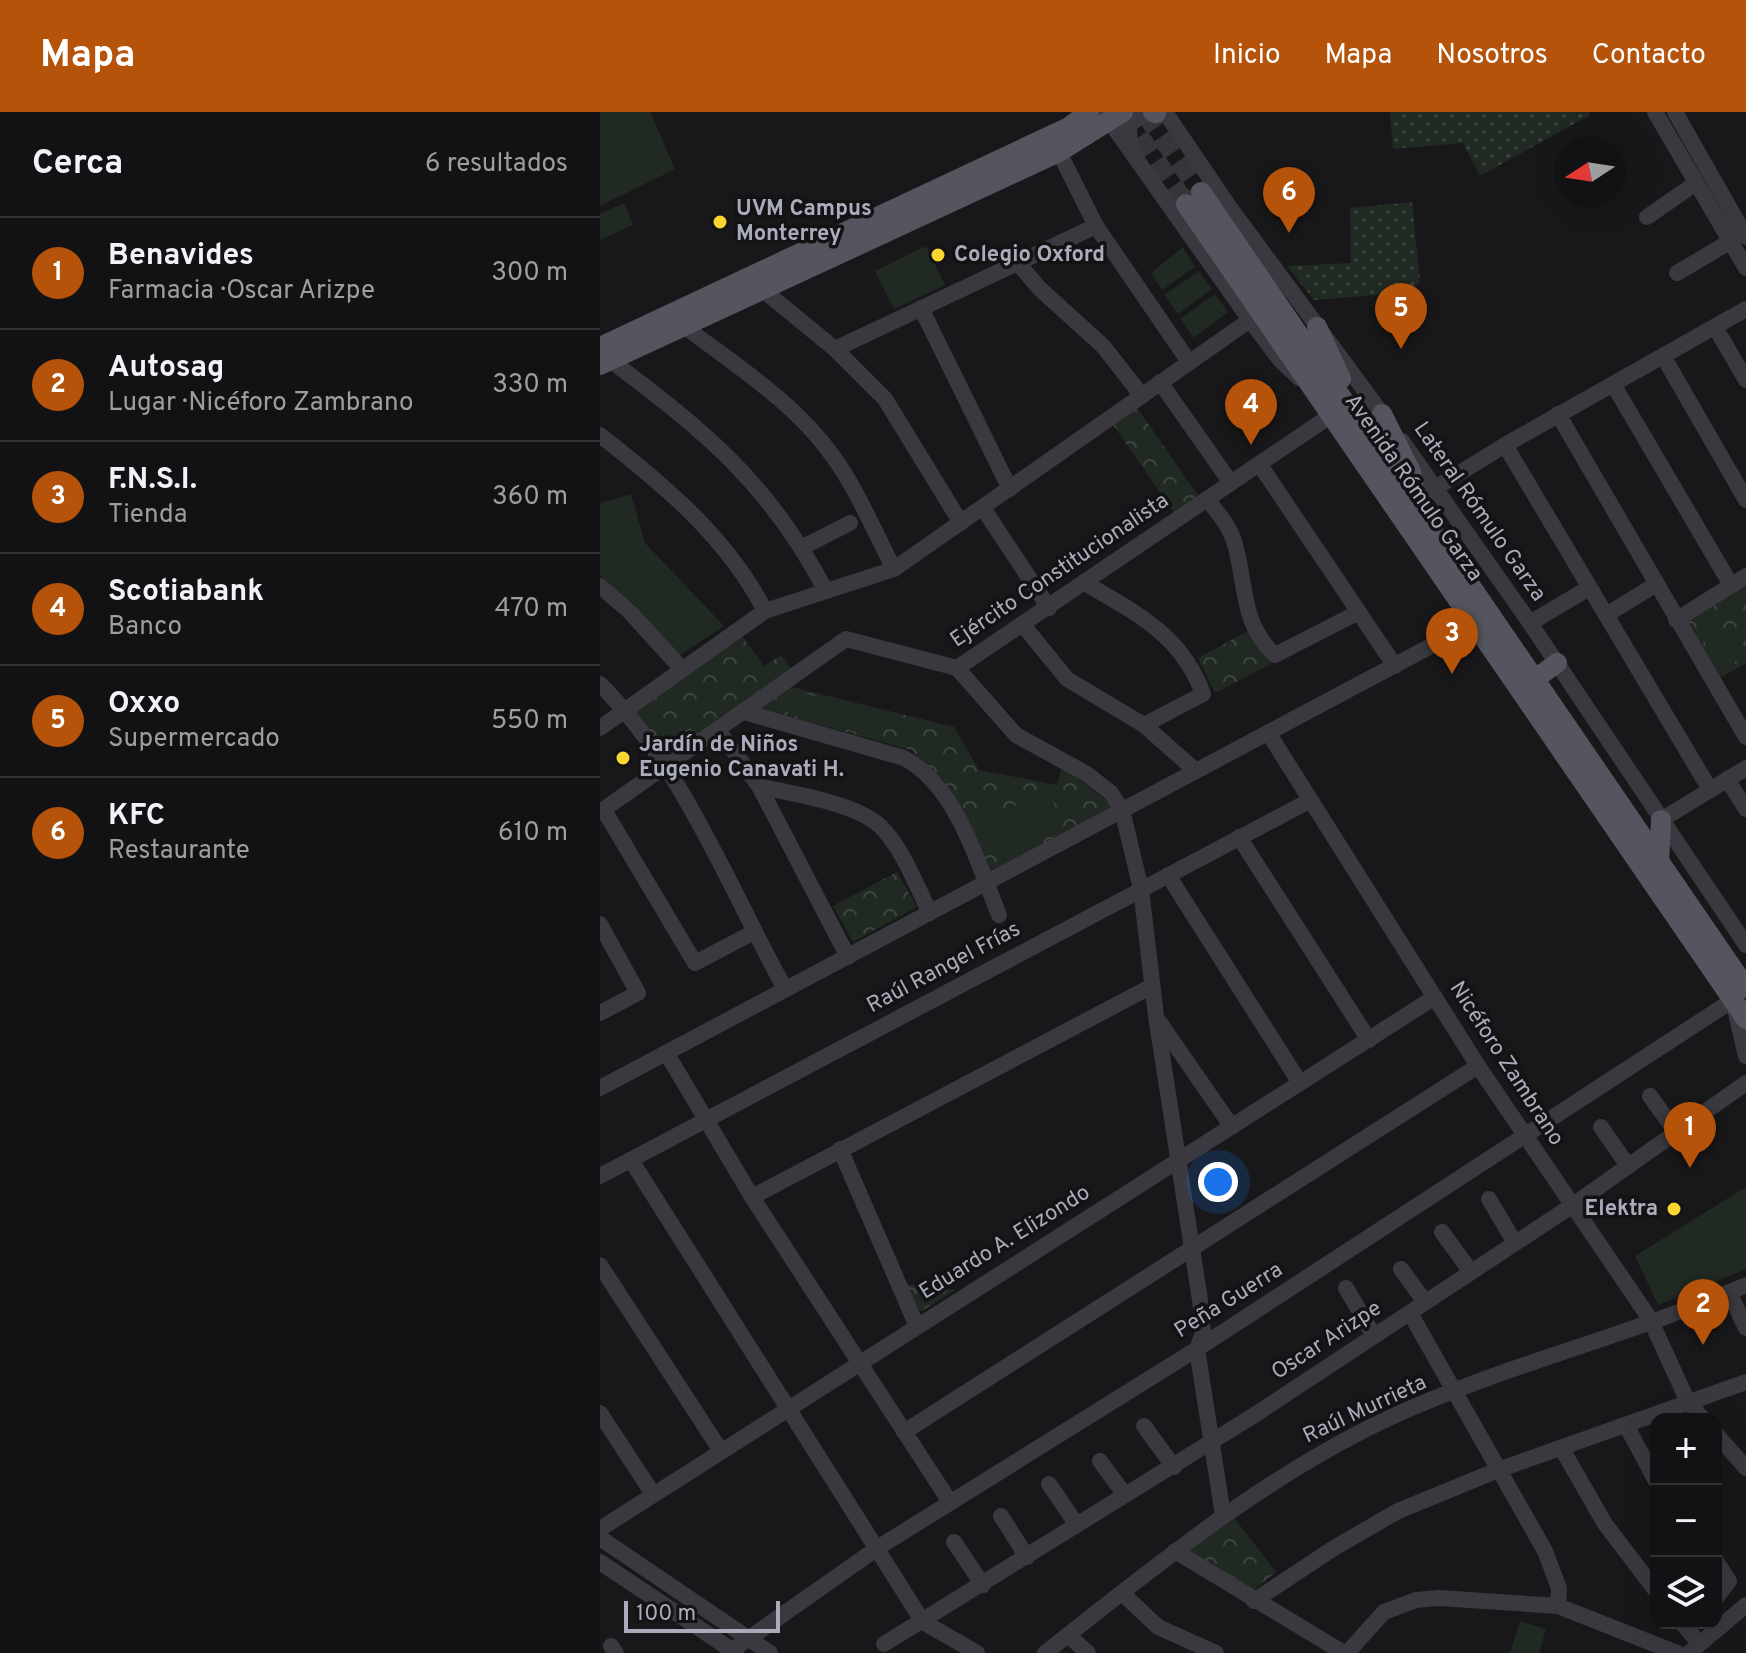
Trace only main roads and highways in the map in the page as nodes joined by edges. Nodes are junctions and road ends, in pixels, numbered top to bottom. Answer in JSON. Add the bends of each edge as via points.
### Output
{"nodes":[{"id":1,"x":1089,"y":112,"type":"edge"},
{"id":2,"x":1112,"y":115,"type":"edge"},
{"id":3,"x":1317,"y":327,"type":"road end"},
{"id":4,"x":603,"y":357,"type":"edge"},
{"id":5,"x":1382,"y":414,"type":"road end"},
{"id":6,"x":1357,"y":416,"type":"junction"},
{"id":7,"x":1416,"y":504,"type":"junction"},
{"id":8,"x":1557,"y":663,"type":"road end"},
{"id":9,"x":1535,"y":679,"type":"junction"},
{"id":10,"x":1661,"y":820,"type":"road end"},
{"id":11,"x":1659,"y":862,"type":"junction"},
{"id":12,"x":1740,"y":994,"type":"edge"},
{"id":13,"x":1746,"y":1019,"type":"edge"}],
"edges":[{"from":1,"to":4,"type":"main road","via":[[1069,127]]},
{"from":2,"to":4,"type":"main road","via":[[1059,152],[684,326]]},
{"from":3,"to":6,"type":"main road"},
{"from":5,"to":7,"type":"main road","via":[[1411,472]]},
{"from":6,"to":7,"type":"main road","name":"Avenida Rómulo Garza"},
{"from":6,"to":12,"type":"main road","name":"Avenida Rómulo Garza","via":[[1194,198],[1310,383]]},
{"from":7,"to":9,"type":"main road","name":"Avenida Rómulo Garza"},
{"from":8,"to":9,"type":"main road"},
{"from":9,"to":11,"type":"main road","name":"Avenida Rómulo Garza"},
{"from":10,"to":11,"type":"main road"},
{"from":11,"to":12,"type":"main road","name":"Avenida Rómulo Garza"},
{"from":12,"to":13,"type":"main road","name":"Avenida Rómulo Garza"}]}
